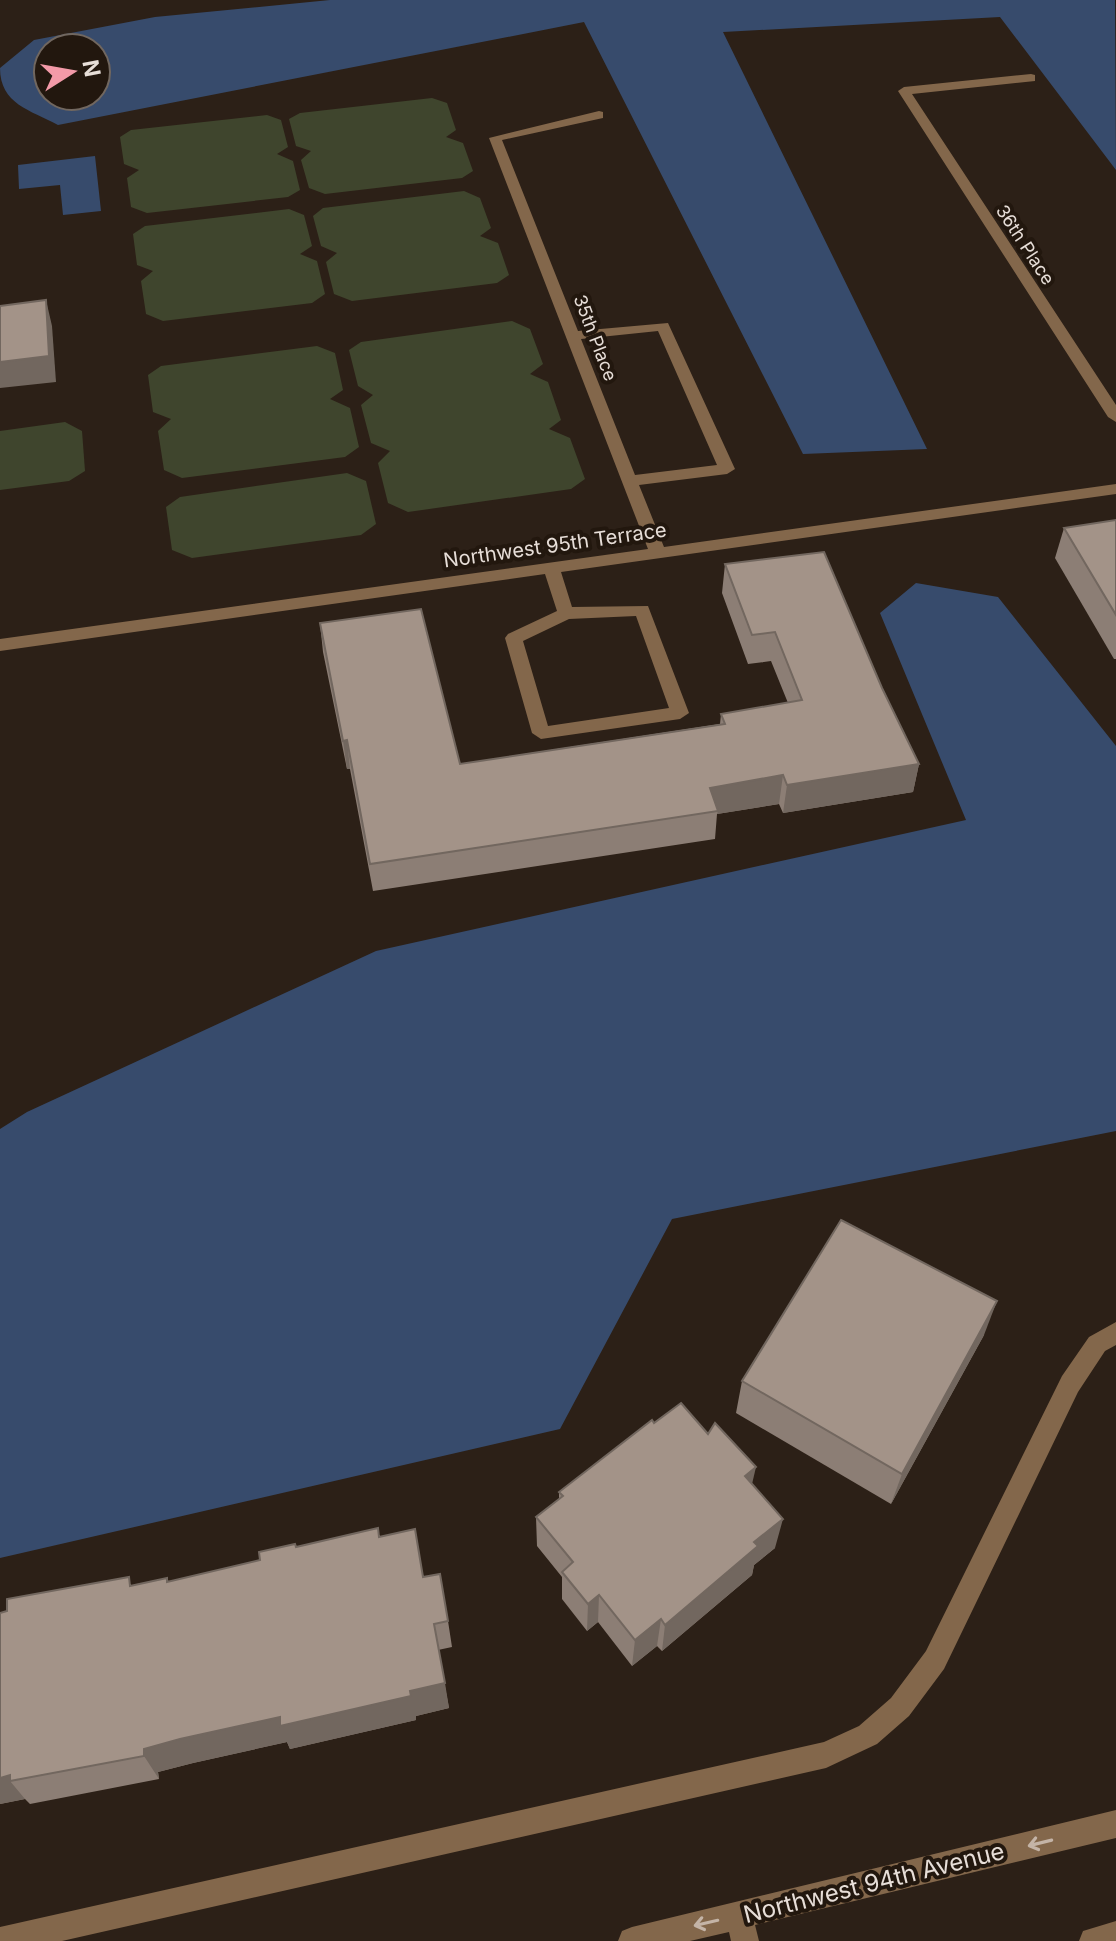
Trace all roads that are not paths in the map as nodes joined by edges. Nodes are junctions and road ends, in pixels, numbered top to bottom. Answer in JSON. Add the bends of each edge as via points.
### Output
{"nodes":[{"id":1,"x":1031,"y":78,"type":"dead end"},
{"id":2,"x":599,"y":115,"type":"dead end"},
{"id":3,"x":572,"y":336,"type":"junction"},
{"id":4,"x":1115,"y":414,"type":"edge"},
{"id":5,"x":629,"y":481,"type":"junction"},
{"id":6,"x":1116,"y":489,"type":"edge"},
{"id":7,"x":658,"y":553,"type":"junction"},
{"id":8,"x":551,"y":568,"type":"junction"},
{"id":9,"x":566,"y":613,"type":"junction"},
{"id":10,"x":0,"y":645,"type":"edge"},
{"id":11,"x":1116,"y":1332,"type":"edge"},
{"id":12,"x":1116,"y":1824,"type":"edge"},
{"id":13,"x":742,"y":1928,"type":"edge"},
{"id":14,"x":1116,"y":1935,"type":"edge"},
{"id":15,"x":0,"y":1941,"type":"edge"},
{"id":16,"x":632,"y":1941,"type":"edge"},
{"id":17,"x":1093,"y":1941,"type":"edge"}],
"edges":[{"from":1,"to":4,"type":"street","name":"36th Place","via":[[904,91]]},
{"from":2,"to":3,"type":"street","name":"35th Place","via":[[495,138]]},
{"from":3,"to":5,"type":"street","name":"35th Place"},
{"from":3,"to":5,"type":"street","via":[[663,326],[727,469]]},
{"from":5,"to":7,"type":"street","name":"35th Place"},
{"from":6,"to":7,"type":"street","name":"Northwest 95th Terrace"},
{"from":7,"to":8,"type":"street","name":"Northwest 95th Terrace"},
{"from":8,"to":9,"type":"street"},
{"from":8,"to":10,"type":"street","name":"Northwest 95th Terrace"},
{"from":9,"to":9,"type":"street","via":[[514,638],[541,733],[680,713],[642,610]]},
{"from":11,"to":15,"type":"street","via":[[1097,1344],[1070,1384],[935,1660],[900,1707],[868,1735],[826,1755]]},
{"from":12,"to":13,"type":"street","name":"Northwest 94th Avenue","one_way":true},
{"from":13,"to":16,"type":"street","name":"Northwest 94th Avenue","one_way":true},
{"from":14,"to":17,"type":"street"}]}
